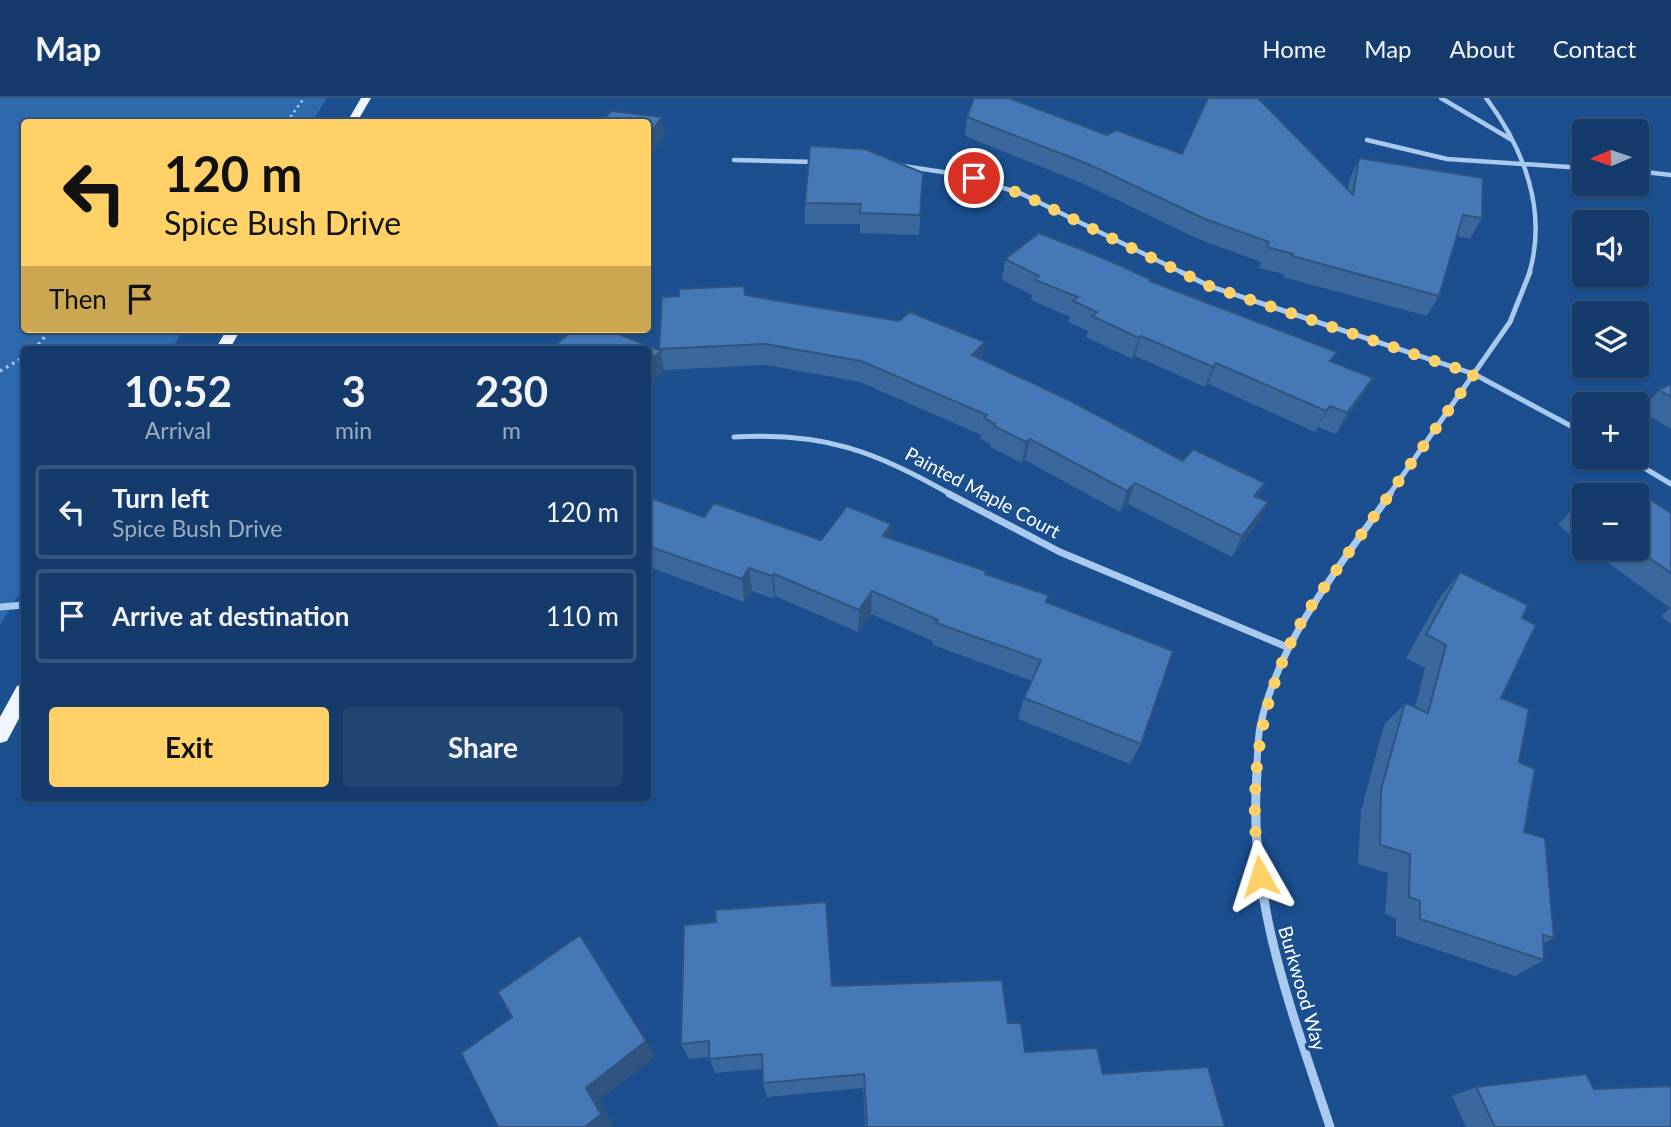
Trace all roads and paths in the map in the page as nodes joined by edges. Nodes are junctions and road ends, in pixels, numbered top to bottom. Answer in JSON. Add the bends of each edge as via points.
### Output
{"nodes":[{"id":1,"x":304,"y":98,"type":"edge"},
{"id":2,"x":366,"y":98,"type":"edge"},
{"id":3,"x":1441,"y":98,"type":"edge"},
{"id":4,"x":1486,"y":98,"type":"edge"},
{"id":5,"x":289,"y":119,"type":"edge"},
{"id":6,"x":354,"y":119,"type":"edge"},
{"id":7,"x":1367,"y":140,"type":"dead end"},
{"id":8,"x":1513,"y":141,"type":"junction"},
{"id":9,"x":734,"y":160,"type":"dead end"},
{"id":10,"x":832,"y":163,"type":"edge"},
{"id":11,"x":888,"y":164,"type":"edge"},
{"id":12,"x":1526,"y":166,"type":"junction"},
{"id":13,"x":1572,"y":168,"type":"edge"},
{"id":14,"x":1649,"y":172,"type":"edge"},
{"id":15,"x":1671,"y":175,"type":"edge"},
{"id":16,"x":21,"y":359,"type":"edge"},
{"id":17,"x":0,"y":372,"type":"edge"},
{"id":18,"x":1474,"y":374,"type":"junction"},
{"id":19,"x":1572,"y":427,"type":"edge"},
{"id":20,"x":734,"y":437,"type":"dead end"},
{"id":21,"x":1646,"y":469,"type":"edge"},
{"id":22,"x":1671,"y":484,"type":"edge"},
{"id":23,"x":21,"y":606,"type":"edge"},
{"id":24,"x":0,"y":607,"type":"edge"},
{"id":25,"x":1287,"y":647,"type":"junction"},
{"id":26,"x":21,"y":697,"type":"edge"},
{"id":27,"x":0,"y":735,"type":"edge"},
{"id":28,"x":1330,"y":1127,"type":"edge"}],
"edges":[{"from":1,"to":5,"type":"path"},
{"from":2,"to":6,"type":"main road"},
{"from":3,"to":8,"type":"street"},
{"from":4,"to":8,"type":"street","name":"Burkwood Way"},
{"from":7,"to":12,"type":"street","via":[[1430,156]]},
{"from":8,"to":12,"type":"street","name":"Burkwood Way"},
{"from":9,"to":10,"type":"street"},
{"from":11,"to":18,"type":"street","via":[[963,175],[1022,194],[1209,286]]},
{"from":12,"to":13,"type":"street"},
{"from":12,"to":18,"type":"street","name":"Burkwood Way","via":[[1537,225],[1532,272],[1518,308]]},
{"from":14,"to":15,"type":"street"},
{"from":16,"to":17,"type":"path"},
{"from":18,"to":19,"type":"street"},
{"from":18,"to":25,"type":"street","name":"Burkwood Way"},
{"from":20,"to":25,"type":"street","name":"Painted Maple Court","via":[[811,437],[878,454],[1030,537]]},
{"from":21,"to":22,"type":"street"},
{"from":23,"to":24,"type":"street"},
{"from":25,"to":28,"type":"street","name":"Burkwood Way","via":[[1261,727],[1254,807],[1256,850],[1272,951]]},
{"from":26,"to":27,"type":"main road"}]}
